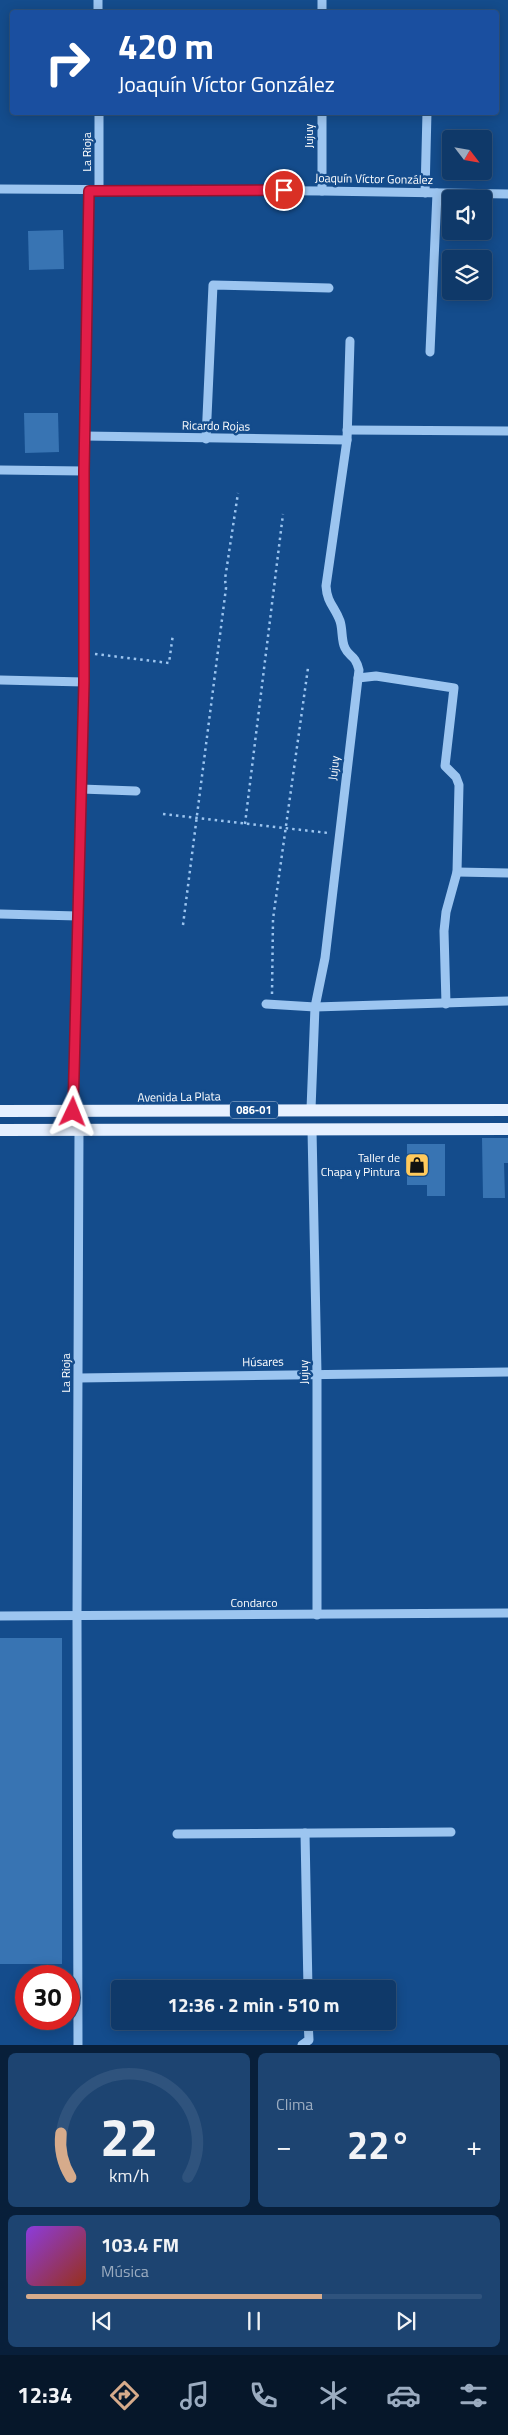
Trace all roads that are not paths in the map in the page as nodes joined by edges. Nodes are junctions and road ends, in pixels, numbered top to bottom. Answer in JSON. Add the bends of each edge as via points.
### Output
{"nodes":[{"id":1,"x":99,"y":115,"type":"edge"},
{"id":2,"x":322,"y":115,"type":"edge"},
{"id":3,"x":427,"y":115,"type":"edge"},
{"id":4,"x":0,"y":189,"type":"edge"},
{"id":5,"x":99,"y":190,"type":"junction"},
{"id":6,"x":322,"y":190,"type":"junction"},
{"id":7,"x":89,"y":191,"type":"junction"},
{"id":8,"x":425,"y":193,"type":"junction"},
{"id":9,"x":437,"y":193,"type":"junction"},
{"id":10,"x":508,"y":194,"type":"edge"},
{"id":11,"x":329,"y":288,"type":"dead end"},
{"id":12,"x":350,"y":341,"type":"dead end"},
{"id":13,"x":430,"y":352,"type":"dead end"},
{"id":14,"x":347,"y":430,"type":"junction"},
{"id":15,"x":508,"y":431,"type":"edge"},
{"id":16,"x":84,"y":436,"type":"junction"},
{"id":17,"x":206,"y":439,"type":"junction"},
{"id":18,"x":347,"y":440,"type":"junction"},
{"id":19,"x":0,"y":470,"type":"edge"},
{"id":20,"x":84,"y":471,"type":"junction"},
{"id":21,"x":358,"y":678,"type":"junction"},
{"id":22,"x":0,"y":680,"type":"edge"},
{"id":23,"x":84,"y":682,"type":"junction"},
{"id":24,"x":81,"y":789,"type":"junction"},
{"id":25,"x":136,"y":791,"type":"dead end"},
{"id":26,"x":457,"y":872,"type":"junction"},
{"id":27,"x":508,"y":873,"type":"edge"},
{"id":28,"x":0,"y":914,"type":"edge"},
{"id":29,"x":78,"y":916,"type":"junction"},
{"id":30,"x":508,"y":1001,"type":"edge"},
{"id":31,"x":446,"y":1004,"type":"junction"},
{"id":32,"x":270,"y":1005,"type":"road end"},
{"id":33,"x":315,"y":1007,"type":"junction"},
{"id":34,"x":311,"y":1109,"type":"junction"},
{"id":35,"x":508,"y":1110,"type":"edge"},
{"id":36,"x":0,"y":1112,"type":"edge"},
{"id":37,"x":73,"y":1112,"type":"junction"},
{"id":38,"x":508,"y":1129,"type":"edge"},
{"id":39,"x":0,"y":1130,"type":"edge"},
{"id":40,"x":79,"y":1130,"type":"junction"},
{"id":41,"x":312,"y":1130,"type":"junction"},
{"id":42,"x":508,"y":1372,"type":"edge"},
{"id":43,"x":317,"y":1373,"type":"junction"},
{"id":44,"x":79,"y":1378,"type":"junction"},
{"id":45,"x":508,"y":1613,"type":"edge"},
{"id":46,"x":316,"y":1615,"type":"junction"},
{"id":47,"x":0,"y":1616,"type":"edge"},
{"id":48,"x":77,"y":1616,"type":"junction"},
{"id":49,"x":451,"y":1832,"type":"dead end"},
{"id":50,"x":304,"y":1833,"type":"junction"},
{"id":51,"x":177,"y":1834,"type":"dead end"},
{"id":52,"x":308,"y":1980,"type":"edge"},
{"id":53,"x":308,"y":2030,"type":"edge"},
{"id":54,"x":78,"y":2045,"type":"edge"},
{"id":55,"x":302,"y":2045,"type":"edge"}],
"edges":[{"from":1,"to":5,"type":"street","name":"La Rioja"},
{"from":2,"to":6,"type":"street","name":"Jujuy"},
{"from":3,"to":8,"type":"street"},
{"from":4,"to":7,"type":"street","name":"Joaquín Víctor González"},
{"from":5,"to":6,"type":"street","name":"Joaquín Víctor González"},
{"from":5,"to":7,"type":"street","name":"Joaquín Víctor González"},
{"from":6,"to":8,"type":"street","name":"Joaquín Víctor González"},
{"from":7,"to":16,"type":"street"},
{"from":8,"to":9,"type":"street","name":"Joaquín Víctor González"},
{"from":9,"to":10,"type":"street","name":"Joaquín Víctor González"},
{"from":9,"to":13,"type":"street"},
{"from":11,"to":17,"type":"street","via":[[213,285]]},
{"from":12,"to":14,"type":"street","name":"Jujuy"},
{"from":14,"to":15,"type":"street"},
{"from":14,"to":18,"type":"street","name":"Jujuy"},
{"from":16,"to":17,"type":"street","name":"Ricardo Rojas"},
{"from":16,"to":20,"type":"street"},
{"from":17,"to":18,"type":"street","name":"Ricardo Rojas"},
{"from":18,"to":21,"type":"street","name":"Jujuy","via":[[326,586],[330,604],[340,620],[343,646],[356,660]]},
{"from":19,"to":20,"type":"street"},
{"from":20,"to":23,"type":"street"},
{"from":21,"to":26,"type":"street","via":[[376,676],[454,688],[445,766],[459,785]]},
{"from":21,"to":33,"type":"street","name":"Jujuy","via":[[325,958]]},
{"from":22,"to":23,"type":"street"},
{"from":23,"to":24,"type":"street"},
{"from":24,"to":25,"type":"street"},
{"from":24,"to":29,"type":"street"},
{"from":26,"to":27,"type":"street"},
{"from":26,"to":31,"type":"street","via":[[444,931]]},
{"from":28,"to":29,"type":"street"},
{"from":29,"to":37,"type":"street"},
{"from":30,"to":31,"type":"street"},
{"from":31,"to":33,"type":"street"},
{"from":32,"to":33,"type":"street"},
{"from":33,"to":34,"type":"street","name":"Jujuy"},
{"from":34,"to":35,"type":"main road","name":"Avenida La Plata","number":"086-01"},
{"from":34,"to":37,"type":"main road","name":"Avenida La Plata","number":"086-01"},
{"from":36,"to":37,"type":"main road","name":"Avenida La Plata","number":"086-01"},
{"from":38,"to":41,"type":"main road","number":"086-01"},
{"from":39,"to":40,"type":"main road","number":"086-01"},
{"from":40,"to":41,"type":"main road","number":"086-01"},
{"from":40,"to":44,"type":"street","name":"La Rioja"},
{"from":41,"to":43,"type":"street","name":"Jujuy"},
{"from":42,"to":43,"type":"street","name":"Húsares"},
{"from":43,"to":44,"type":"street","name":"Húsares"},
{"from":43,"to":46,"type":"street","name":"Jujuy"},
{"from":44,"to":48,"type":"street","name":"La Rioja"},
{"from":45,"to":46,"type":"street","name":"Condarco"},
{"from":46,"to":48,"type":"street","name":"Condarco"},
{"from":47,"to":48,"type":"street","name":"Condarco"},
{"from":48,"to":54,"type":"street","name":"La Rioja"},
{"from":49,"to":50,"type":"street"},
{"from":50,"to":51,"type":"street"},
{"from":50,"to":52,"type":"street"},
{"from":53,"to":55,"type":"street","via":[[309,2040]]}]}
